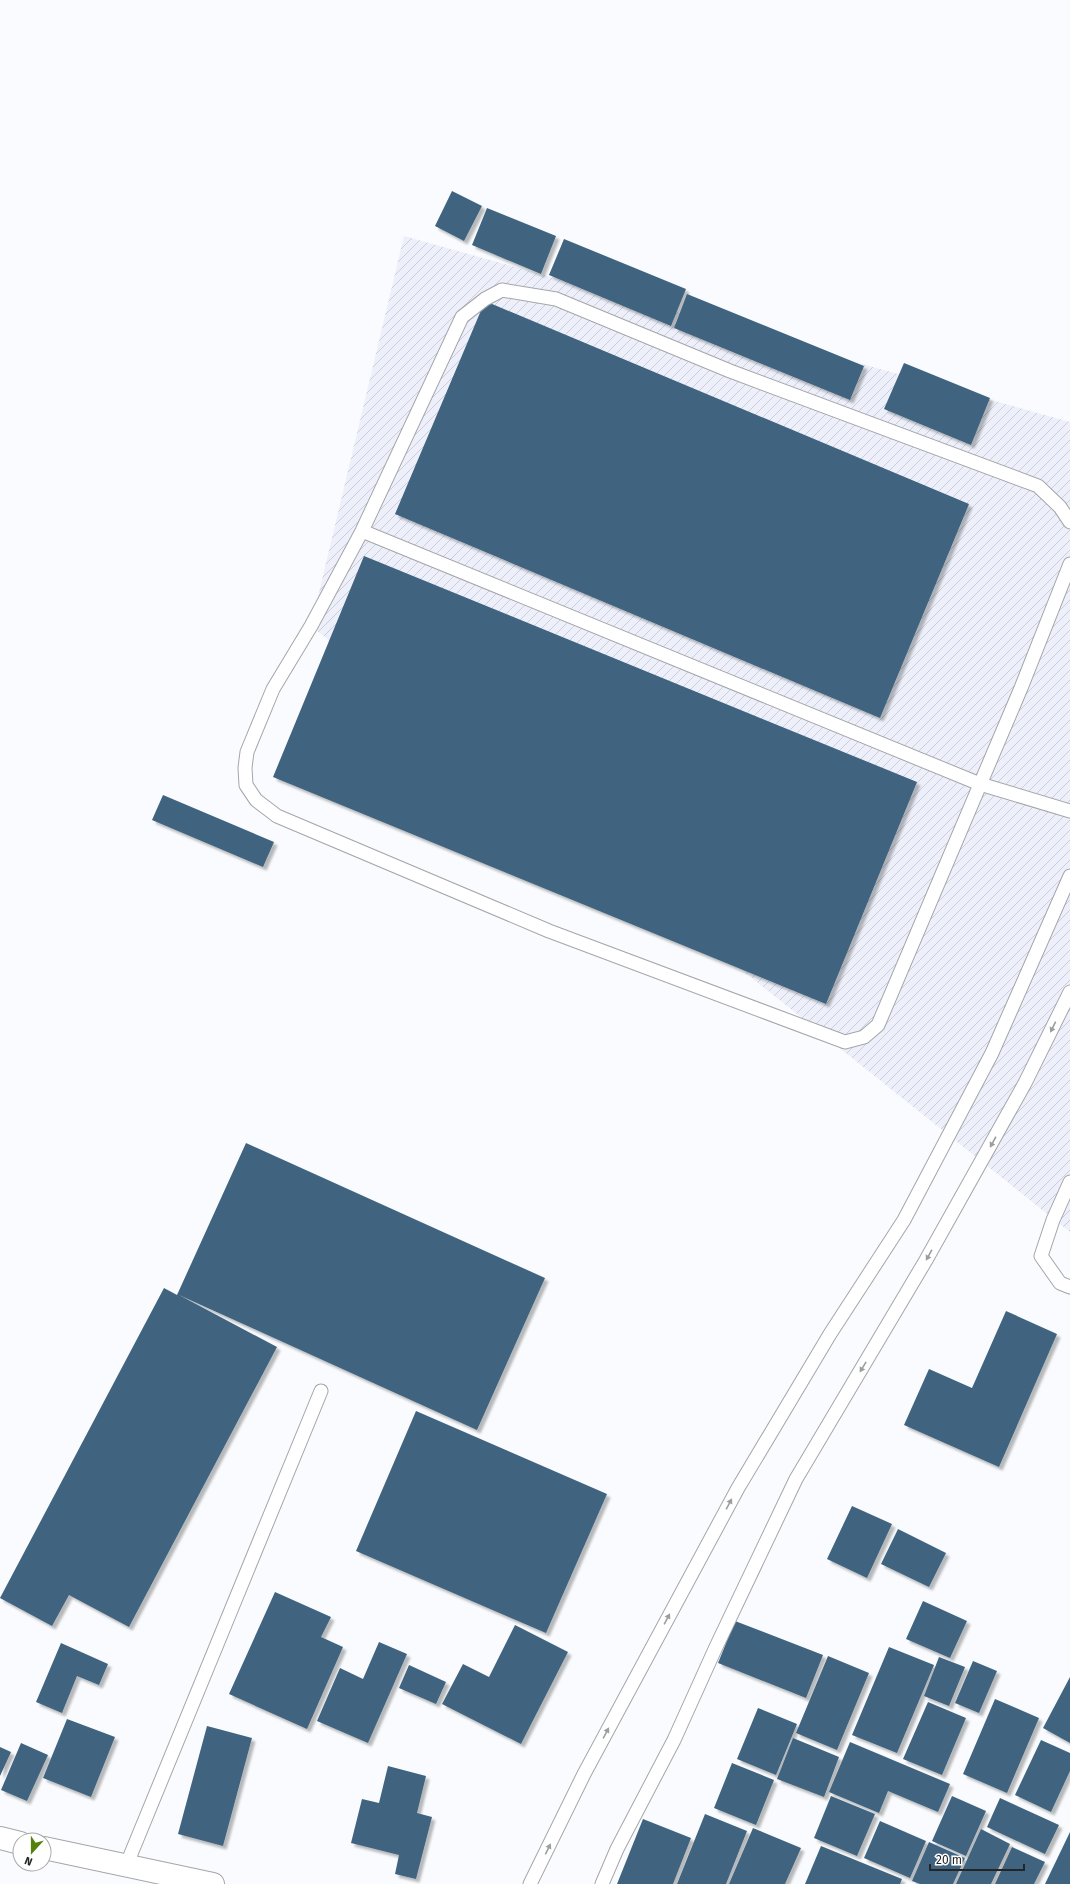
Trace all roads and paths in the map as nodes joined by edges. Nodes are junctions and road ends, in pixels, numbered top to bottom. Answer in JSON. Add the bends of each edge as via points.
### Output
{"nodes":[{"id":1,"x":1070,"y":522,"type":"edge"},
{"id":2,"x":362,"y":531,"type":"junction"},
{"id":3,"x":1070,"y":564,"type":"edge"},
{"id":4,"x":980,"y":784,"type":"junction"},
{"id":5,"x":1070,"y":811,"type":"edge"},
{"id":6,"x":1070,"y":876,"type":"edge"},
{"id":7,"x":1070,"y":992,"type":"edge"},
{"id":8,"x":1070,"y":1182,"type":"edge"},
{"id":9,"x":1070,"y":1287,"type":"edge"},
{"id":10,"x":321,"y":1391,"type":"dead end"},
{"id":11,"x":0,"y":1838,"type":"edge"},
{"id":12,"x":12,"y":1841,"type":"edge"},
{"id":13,"x":52,"y":1850,"type":"edge"},
{"id":14,"x":126,"y":1866,"type":"junction"},
{"id":15,"x":213,"y":1884,"type":"edge"},
{"id":16,"x":530,"y":1884,"type":"edge"},
{"id":17,"x":602,"y":1884,"type":"edge"}],
"edges":[{"from":1,"to":2,"type":"lane","via":[[1060,507],[1038,486],[730,371],[556,299],[502,290],[462,317]]},
{"from":2,"to":4,"type":"lane"},
{"from":2,"to":4,"type":"lane","via":[[311,626],[273,689],[247,752],[246,785],[256,800],[277,816],[549,931],[845,1042],[864,1038],[878,1025]]},
{"from":3,"to":4,"type":"lane"},
{"from":4,"to":5,"type":"lane"},
{"from":16,"to":6,"type":"lane","one_way":true,"via":[[584,1774],[738,1488],[830,1334],[907,1213],[992,1053]]},
{"from":7,"to":17,"type":"lane","one_way":true,"via":[[1025,1083],[926,1260],[796,1479],[674,1740]]},
{"from":8,"to":9,"type":"lane","via":[[1041,1256],[1060,1283]]},
{"from":10,"to":14,"type":"lane"},
{"from":11,"to":12,"type":"main road"},
{"from":13,"to":14,"type":"main road"},
{"from":14,"to":15,"type":"main road"}]}
